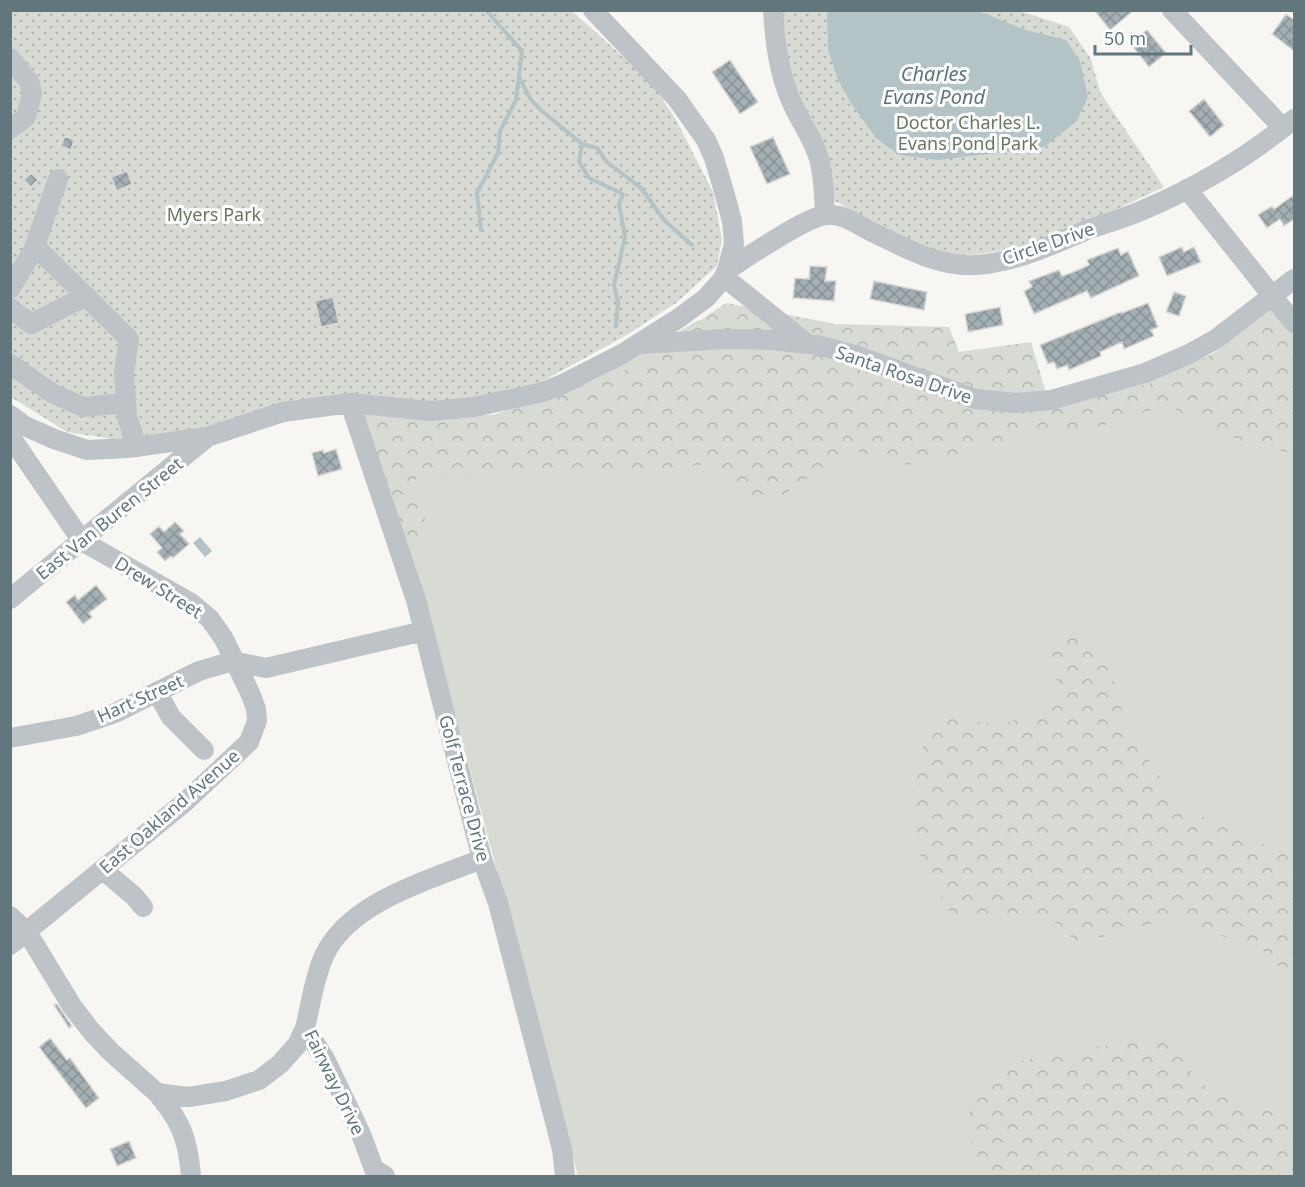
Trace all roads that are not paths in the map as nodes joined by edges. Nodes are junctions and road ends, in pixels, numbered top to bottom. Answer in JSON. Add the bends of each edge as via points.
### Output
{"nodes":[{"id":1,"x":593,"y":10,"type":"edge"},
{"id":2,"x":773,"y":10,"type":"edge"},
{"id":3,"x":1172,"y":10,"type":"edge"},
{"id":4,"x":10,"y":58,"type":"edge"},
{"id":5,"x":1289,"y":124,"type":"edge"},
{"id":6,"x":10,"y":129,"type":"edge"},
{"id":7,"x":58,"y":179,"type":"dead end"},
{"id":8,"x":1187,"y":189,"type":"junction"},
{"id":9,"x":825,"y":215,"type":"junction"},
{"id":10,"x":35,"y":246,"type":"junction"},
{"id":11,"x":725,"y":274,"type":"junction"},
{"id":12,"x":1294,"y":279,"type":"edge"},
{"id":13,"x":10,"y":289,"type":"edge"},
{"id":14,"x":86,"y":296,"type":"junction"},
{"id":15,"x":1272,"y":296,"type":"junction"},
{"id":16,"x":10,"y":308,"type":"edge"},
{"id":17,"x":1294,"y":323,"type":"edge"},
{"id":18,"x":806,"y":344,"type":"junction"},
{"id":19,"x":637,"y":345,"type":"junction"},
{"id":20,"x":10,"y":364,"type":"edge"},
{"id":21,"x":350,"y":402,"type":"junction"},
{"id":22,"x":126,"y":404,"type":"junction"},
{"id":23,"x":10,"y":415,"type":"edge"},
{"id":24,"x":10,"y":436,"type":"edge"},
{"id":25,"x":207,"y":437,"type":"junction"},
{"id":26,"x":137,"y":447,"type":"junction"},
{"id":27,"x":82,"y":542,"type":"junction"},
{"id":28,"x":10,"y":599,"type":"edge"},
{"id":29,"x":424,"y":631,"type":"junction"},
{"id":30,"x":233,"y":661,"type":"junction"},
{"id":31,"x":156,"y":692,"type":"junction"},
{"id":32,"x":10,"y":738,"type":"edge"},
{"id":33,"x":204,"y":750,"type":"dead end"},
{"id":34,"x":482,"y":859,"type":"junction"},
{"id":35,"x":103,"y":870,"type":"junction"},
{"id":36,"x":143,"y":908,"type":"dead end"},
{"id":37,"x":10,"y":916,"type":"edge"},
{"id":38,"x":27,"y":932,"type":"junction"},
{"id":39,"x":10,"y":945,"type":"edge"},
{"id":40,"x":305,"y":1028,"type":"junction"},
{"id":41,"x":157,"y":1093,"type":"junction"},
{"id":42,"x":377,"y":1174,"type":"edge"},
{"id":43,"x":191,"y":1176,"type":"edge"},
{"id":44,"x":565,"y":1176,"type":"edge"}],
"edges":[{"from":1,"to":11,"type":"street","via":[[677,99],[706,140],[732,222],[734,244]]},
{"from":2,"to":9,"type":"street","via":[[774,34],[786,87],[820,160]]},
{"from":3,"to":5,"type":"street"},
{"from":4,"to":6,"type":"street","via":[[30,83],[32,94],[26,117]]},
{"from":5,"to":8,"type":"street","name":"Circle Drive"},
{"from":7,"to":10,"type":"street"},
{"from":8,"to":9,"type":"street","name":"Circle Drive","via":[[1035,251],[975,265],[930,259],[842,217]]},
{"from":8,"to":15,"type":"street"},
{"from":9,"to":11,"type":"street","via":[[789,232]]},
{"from":10,"to":13,"type":"street"},
{"from":10,"to":14,"type":"street"},
{"from":11,"to":18,"type":"street","name":"Santa Rosa Drive"},
{"from":11,"to":19,"type":"street","via":[[706,298]]},
{"from":12,"to":15,"type":"street","name":"Santa Rosa Drive"},
{"from":14,"to":16,"type":"street","via":[[31,324]]},
{"from":14,"to":22,"type":"street","via":[[129,339],[124,373]]},
{"from":15,"to":17,"type":"street"},
{"from":15,"to":18,"type":"street","name":"Santa Rosa Drive","via":[[1216,339],[1189,354],[1144,373],[1052,400],[1016,403],[975,399],[858,356]]},
{"from":18,"to":19,"type":"street","name":"Santa Rosa Drive","via":[[725,339]]},
{"from":19,"to":21,"type":"street","via":[[543,392],[474,407],[431,411]]},
{"from":20,"to":22,"type":"street","via":[[52,393],[83,407]]},
{"from":21,"to":25,"type":"street","via":[[283,412]]},
{"from":21,"to":29,"type":"street","name":"Golf Terrace Drive"},
{"from":22,"to":26,"type":"street"},
{"from":23,"to":26,"type":"street","via":[[25,426],[87,450]]},
{"from":24,"to":27,"type":"street","name":"Drew Street"},
{"from":25,"to":26,"type":"street"},
{"from":25,"to":27,"type":"street","name":"East Van Buren Street"},
{"from":27,"to":28,"type":"street","name":"East Van Buren Street"},
{"from":27,"to":30,"type":"street","name":"Drew Street","via":[[191,603],[210,619]]},
{"from":29,"to":30,"type":"street","via":[[266,668]]},
{"from":29,"to":34,"type":"street","name":"Golf Terrace Drive"},
{"from":30,"to":31,"type":"street","name":"Hart Street","via":[[199,671]]},
{"from":30,"to":35,"type":"street","name":"East Oakland Avenue","via":[[256,709],[255,729],[249,742]]},
{"from":31,"to":32,"type":"street","name":"Hart Street","via":[[115,713],[76,726]]},
{"from":31,"to":33,"type":"street","via":[[171,717]]},
{"from":34,"to":40,"type":"street","name":"Fairway Drive","via":[[406,889],[344,928],[324,956]]},
{"from":34,"to":44,"type":"street","name":"Golf Terrace Drive","via":[[498,903],[562,1149]]},
{"from":35,"to":36,"type":"street"},
{"from":35,"to":38,"type":"street","name":"East Oakland Avenue"},
{"from":37,"to":38,"type":"street"},
{"from":38,"to":39,"type":"street","name":"East Oakland Avenue"},
{"from":38,"to":41,"type":"street","via":[[92,1032]]},
{"from":40,"to":41,"type":"street","via":[[297,1046],[259,1080],[226,1091],[188,1097]]},
{"from":40,"to":42,"type":"street","name":"Fairway Drive","via":[[325,1059]]},
{"from":41,"to":43,"type":"street","via":[[178,1118]]}]}
